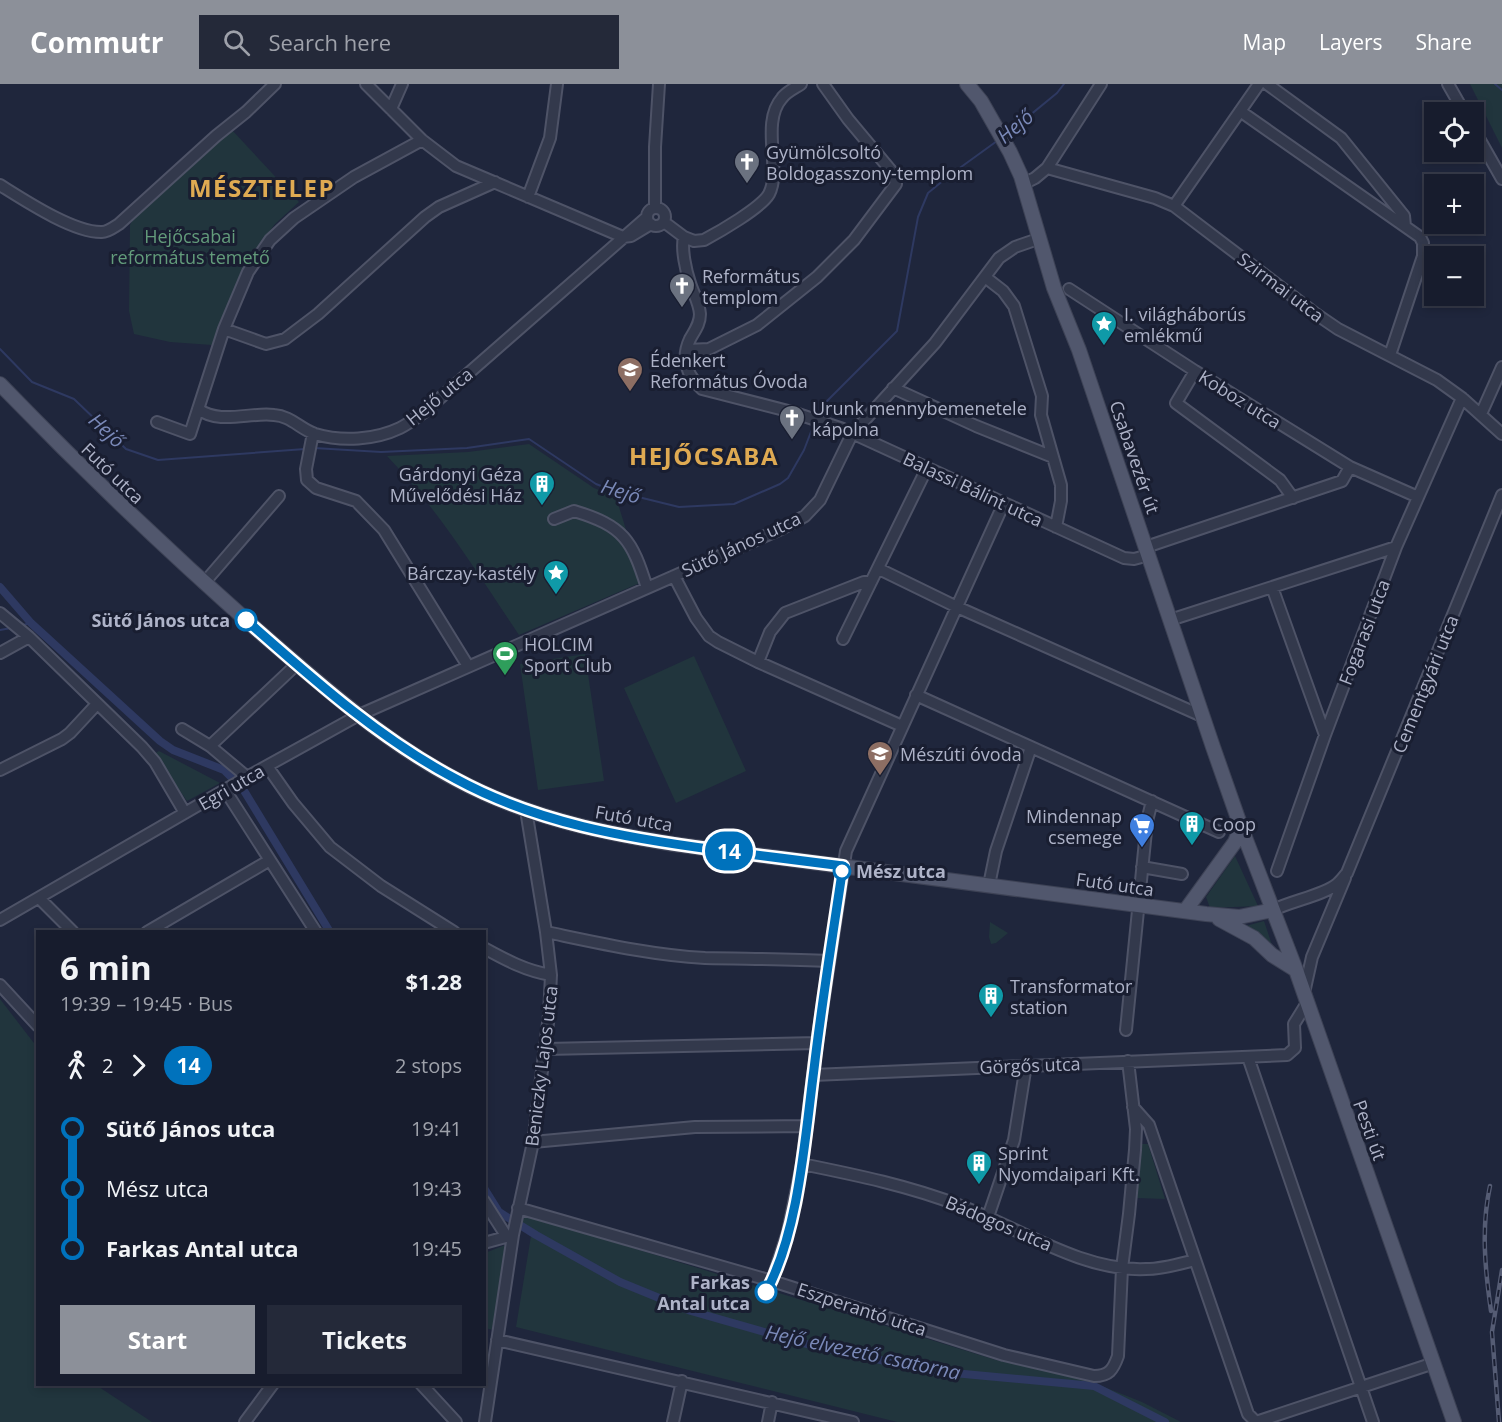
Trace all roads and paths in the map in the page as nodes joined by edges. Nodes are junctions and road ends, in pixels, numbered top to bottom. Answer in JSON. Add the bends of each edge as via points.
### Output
{"nodes":[{"id":1,"x":275,"y":84,"type":"edge"},
{"id":2,"x":366,"y":84,"type":"edge"},
{"id":3,"x":402,"y":84,"type":"edge"},
{"id":4,"x":557,"y":84,"type":"edge"},
{"id":5,"x":659,"y":84,"type":"edge"},
{"id":6,"x":801,"y":84,"type":"edge"},
{"id":7,"x":823,"y":84,"type":"edge"},
{"id":8,"x":967,"y":84,"type":"edge"},
{"id":9,"x":1101,"y":84,"type":"edge"},
{"id":10,"x":1259,"y":84,"type":"edge"},
{"id":11,"x":1267,"y":84,"type":"edge"},
{"id":12,"x":1448,"y":84,"type":"edge"},
{"id":13,"x":1458,"y":102,"type":"edge"},
{"id":14,"x":391,"y":109,"type":"junction"},
{"id":15,"x":1240,"y":111,"type":"junction"},
{"id":16,"x":422,"y":140,"type":"junction"},
{"id":17,"x":1484,"y":147,"type":"edge"},
{"id":18,"x":1047,"y":168,"type":"junction"},
{"id":19,"x":1502,"y":178,"type":"edge"},
{"id":20,"x":495,"y":182,"type":"junction"},
{"id":21,"x":1023,"y":184,"type":"junction"},
{"id":22,"x":0,"y":185,"type":"edge"},
{"id":23,"x":528,"y":197,"type":"junction"},
{"id":24,"x":1174,"y":206,"type":"junction"},
{"id":25,"x":655,"y":207,"type":"junction"},
{"id":26,"x":649,"y":221,"type":"junction"},
{"id":27,"x":664,"y":222,"type":"junction"},
{"id":28,"x":1405,"y":226,"type":"junction"},
{"id":29,"x":623,"y":237,"type":"junction"},
{"id":30,"x":684,"y":237,"type":"junction"},
{"id":31,"x":1038,"y":239,"type":"junction"},
{"id":32,"x":986,"y":277,"type":"junction"},
{"id":33,"x":1069,"y":289,"type":"dead end"},
{"id":34,"x":224,"y":329,"type":"junction"},
{"id":35,"x":687,"y":350,"type":"junction"},
{"id":36,"x":1390,"y":355,"type":"junction"},
{"id":37,"x":1502,"y":366,"type":"edge"},
{"id":38,"x":1195,"y":371,"type":"junction"},
{"id":39,"x":0,"y":384,"type":"edge"},
{"id":40,"x":893,"y":388,"type":"junction"},
{"id":41,"x":1462,"y":398,"type":"junction"},
{"id":42,"x":198,"y":409,"type":"junction"},
{"id":43,"x":1481,"y":414,"type":"junction"},
{"id":44,"x":157,"y":422,"type":"dead end"},
{"id":45,"x":852,"y":434,"type":"junction"},
{"id":46,"x":1502,"y":434,"type":"edge"},
{"id":47,"x":311,"y":441,"type":"junction"},
{"id":48,"x":1053,"y":457,"type":"junction"},
{"id":49,"x":1350,"y":467,"type":"junction"},
{"id":50,"x":927,"y":468,"type":"junction"},
{"id":51,"x":1502,"y":495,"type":"edge"},
{"id":52,"x":279,"y":496,"type":"dead end"},
{"id":53,"x":1418,"y":497,"type":"junction"},
{"id":54,"x":1293,"y":498,"type":"junction"},
{"id":55,"x":1005,"y":503,"type":"junction"},
{"id":56,"x":554,"y":519,"type":"dead end"},
{"id":57,"x":1056,"y":527,"type":"junction"},
{"id":58,"x":1396,"y":547,"type":"junction"},
{"id":59,"x":1147,"y":551,"type":"junction"},
{"id":60,"x":879,"y":569,"type":"junction"},
{"id":61,"x":674,"y":576,"type":"junction"},
{"id":62,"x":871,"y":582,"type":"junction"},
{"id":63,"x":204,"y":583,"type":"junction"},
{"id":64,"x":1272,"y":587,"type":"junction"},
{"id":65,"x":647,"y":588,"type":"junction"},
{"id":66,"x":957,"y":607,"type":"junction"},
{"id":67,"x":0,"y":613,"type":"edge"},
{"id":68,"x":1170,"y":620,"type":"junction"},
{"id":69,"x":29,"y":637,"type":"junction"},
{"id":70,"x":843,"y":639,"type":"dead end"},
{"id":71,"x":0,"y":653,"type":"edge"},
{"id":72,"x":758,"y":662,"type":"junction"},
{"id":73,"x":297,"y":664,"type":"junction"},
{"id":74,"x":468,"y":666,"type":"junction"},
{"id":75,"x":916,"y":695,"type":"junction"},
{"id":76,"x":96,"y":705,"type":"junction"},
{"id":77,"x":359,"y":715,"type":"junction"},
{"id":78,"x":1202,"y":716,"type":"junction"},
{"id":79,"x":902,"y":726,"type":"junction"},
{"id":80,"x":182,"y":729,"type":"dead end"},
{"id":81,"x":1325,"y":735,"type":"junction"},
{"id":82,"x":210,"y":746,"type":"junction"},
{"id":83,"x":1031,"y":747,"type":"junction"},
{"id":84,"x":267,"y":766,"type":"junction"},
{"id":85,"x":0,"y":770,"type":"edge"},
{"id":86,"x":247,"y":777,"type":"junction"},
{"id":87,"x":228,"y":789,"type":"junction"},
{"id":88,"x":1152,"y":801,"type":"junction"},
{"id":89,"x":526,"y":810,"type":"junction"},
{"id":90,"x":185,"y":813,"type":"junction"},
{"id":91,"x":1241,"y":827,"type":"junction"},
{"id":92,"x":1219,"y":832,"type":"dead end"},
{"id":93,"x":1250,"y":850,"type":"joint"},
{"id":94,"x":270,"y":860,"type":"junction"},
{"id":95,"x":843,"y":866,"type":"junction"},
{"id":96,"x":1142,"y":867,"type":"junction"},
{"id":97,"x":1277,"y":871,"type":"dead end"},
{"id":98,"x":1347,"y":873,"type":"junction"},
{"id":99,"x":1182,"y":874,"type":"dead end"},
{"id":100,"x":989,"y":885,"type":"junction"},
{"id":101,"x":39,"y":898,"type":"junction"},
{"id":102,"x":1138,"y":905,"type":"junction"},
{"id":103,"x":1273,"y":910,"type":"junction"},
{"id":104,"x":1185,"y":911,"type":"junction"},
{"id":105,"x":1209,"y":914,"type":"junction"},
{"id":106,"x":0,"y":920,"type":"edge"},
{"id":107,"x":71,"y":930,"type":"edge"},
{"id":108,"x":150,"y":930,"type":"edge"},
{"id":109,"x":315,"y":930,"type":"edge"},
{"id":110,"x":451,"y":930,"type":"edge"},
{"id":111,"x":546,"y":932,"type":"junction"},
{"id":112,"x":486,"y":949,"type":"edge"},
{"id":113,"x":829,"y":961,"type":"junction"},
{"id":114,"x":1296,"y":970,"type":"junction"},
{"id":115,"x":551,"y":975,"type":"junction"},
{"id":116,"x":0,"y":985,"type":"edge"},
{"id":117,"x":1305,"y":998,"type":"junction"},
{"id":118,"x":36,"y":1023,"type":"edge"},
{"id":119,"x":1126,"y":1030,"type":"dead end"},
{"id":120,"x":817,"y":1043,"type":"junction"},
{"id":121,"x":546,"y":1049,"type":"junction"},
{"id":122,"x":1248,"y":1057,"type":"junction"},
{"id":123,"x":1128,"y":1061,"type":"junction"},
{"id":124,"x":1026,"y":1065,"type":"junction"},
{"id":125,"x":813,"y":1075,"type":"junction"},
{"id":126,"x":1133,"y":1107,"type":"junction"},
{"id":127,"x":807,"y":1125,"type":"junction"},
{"id":128,"x":533,"y":1142,"type":"junction"},
{"id":129,"x":802,"y":1164,"type":"junction"},
{"id":130,"x":486,"y":1203,"type":"edge"},
{"id":131,"x":518,"y":1211,"type":"junction"},
{"id":132,"x":988,"y":1217,"type":"junction"},
{"id":133,"x":512,"y":1234,"type":"junction"},
{"id":134,"x":486,"y":1242,"type":"edge"},
{"id":135,"x":1195,"y":1260,"type":"junction"},
{"id":136,"x":1122,"y":1268,"type":"junction"},
{"id":137,"x":772,"y":1281,"type":"junction"},
{"id":138,"x":497,"y":1340,"type":"junction"},
{"id":139,"x":1434,"y":1362,"type":"junction"},
{"id":140,"x":682,"y":1382,"type":"junction"},
{"id":141,"x":272,"y":1386,"type":"edge"},
{"id":142,"x":424,"y":1386,"type":"edge"},
{"id":143,"x":1361,"y":1388,"type":"junction"},
{"id":144,"x":772,"y":1402,"type":"junction"},
{"id":145,"x":245,"y":1422,"type":"edge"},
{"id":146,"x":456,"y":1422,"type":"edge"},
{"id":147,"x":485,"y":1422,"type":"edge"},
{"id":148,"x":673,"y":1422,"type":"edge"},
{"id":149,"x":768,"y":1422,"type":"edge"},
{"id":150,"x":853,"y":1422,"type":"edge"},
{"id":151,"x":1256,"y":1422,"type":"edge"},
{"id":152,"x":1373,"y":1422,"type":"edge"},
{"id":153,"x":1454,"y":1422,"type":"edge"}],
"edges":[{"from":1,"to":22,"type":"street","via":[[106,232],[92,232],[55,218]]},
{"from":2,"to":14,"type":"street"},
{"from":3,"to":14,"type":"street"},
{"from":4,"to":23,"type":"street","via":[[550,138]]},
{"from":5,"to":25,"type":"street"},
{"from":6,"to":30,"type":"street","via":[[781,98],[774,114],[772,183],[768,195],[704,240]]},
{"from":7,"to":35,"type":"street","via":[[893,173],[896,184],[854,240],[817,277],[766,318],[709,349]]},
{"from":8,"to":21,"type":"main road","name":"Csabavezér út","via":[[1003,137]]},
{"from":9,"to":18,"type":"street"},
{"from":10,"to":15,"type":"street"},
{"from":11,"to":28,"type":"street","via":[[1341,138],[1404,216]]},
{"from":12,"to":13,"type":"street"},
{"from":14,"to":16,"type":"street"},
{"from":15,"to":24,"type":"street"},
{"from":15,"to":28,"type":"street"},
{"from":16,"to":20,"type":"street","via":[[456,166]]},
{"from":16,"to":34,"type":"street","via":[[354,177],[294,218],[270,240],[248,272]]},
{"from":17,"to":19,"type":"street"},
{"from":18,"to":21,"type":"street"},
{"from":18,"to":24,"type":"street","name":"Szirmai utca"},
{"from":20,"to":23,"type":"street"},
{"from":20,"to":34,"type":"street","via":[[425,217],[285,339],[267,344]]},
{"from":21,"to":31,"type":"main road","name":"Csabavezér út"},
{"from":23,"to":29,"type":"street"},
{"from":24,"to":36,"type":"street","name":"Szirmai utca","via":[[1316,314]]},
{"from":25,"to":26,"type":"street","via":[[650,210]]},
{"from":25,"to":27,"type":"street","via":[[664,212]]},
{"from":26,"to":27,"type":"street","via":[[658,226]]},
{"from":26,"to":29,"type":"street","name":"Hejő utca"},
{"from":27,"to":30,"type":"street"},
{"from":28,"to":36,"type":"street","via":[[1420,237],[1423,256]]},
{"from":29,"to":47,"type":"street","name":"Hejő utca","via":[[423,413],[400,428],[370,438]]},
{"from":30,"to":35,"type":"street","via":[[689,281],[700,316]]},
{"from":31,"to":32,"type":"street","name":"Sütő János utca","via":[[1007,251]]},
{"from":31,"to":59,"type":"main road","name":"Csabavezér út"},
{"from":32,"to":40,"type":"street","name":"Sütő János utca","via":[[935,343]]},
{"from":32,"to":48,"type":"street","via":[[1014,306],[1042,396],[1041,415]]},
{"from":33,"to":38,"type":"street","name":"Koboz utca"},
{"from":34,"to":42,"type":"street"},
{"from":35,"to":45,"type":"street","name":"Balassi Bálint utca","via":[[687,370],[702,389],[825,421]]},
{"from":36,"to":41,"type":"street","name":"Szirmai utca"},
{"from":37,"to":43,"type":"street"},
{"from":38,"to":49,"type":"street","name":"Koboz utca"},
{"from":38,"to":54,"type":"street","via":[[1176,403],[1280,480]]},
{"from":39,"to":63,"type":"main road","name":"Futó utca","via":[[99,485]]},
{"from":40,"to":45,"type":"street","name":"Sütő János utca"},
{"from":40,"to":48,"type":"street"},
{"from":41,"to":43,"type":"street","name":"Szirmai utca"},
{"from":41,"to":53,"type":"street","name":"Fogarasi utca"},
{"from":42,"to":44,"type":"street","via":[[190,434]]},
{"from":42,"to":47,"type":"street","name":"Hejő utca","via":[[214,417],[280,415]]},
{"from":43,"to":46,"type":"street","name":"Szirmai utca"},
{"from":45,"to":50,"type":"street","name":"Balassi Bálint utca"},
{"from":45,"to":61,"type":"street","name":"Sütő János utca","via":[[820,500],[805,516]]},
{"from":47,"to":74,"type":"street","via":[[307,480],[316,488],[356,501],[384,530]]},
{"from":48,"to":57,"type":"street","via":[[1061,485]]},
{"from":49,"to":53,"type":"street","name":"Koboz utca"},
{"from":49,"to":54,"type":"street","name":"Balassi Bálint utca","via":[[1342,481]]},
{"from":50,"to":55,"type":"street","name":"Balassi Bálint utca"},
{"from":50,"to":60,"type":"street"},
{"from":51,"to":98,"type":"street","name":"Cementgyári utca"},
{"from":52,"to":63,"type":"street"},
{"from":53,"to":58,"type":"street","name":"Fogarasi utca"},
{"from":54,"to":59,"type":"street","name":"Balassi Bálint utca"},
{"from":55,"to":57,"type":"street","name":"Balassi Bálint utca"},
{"from":55,"to":66,"type":"street"},
{"from":56,"to":65,"type":"street","via":[[574,511],[608,524],[630,543]]},
{"from":57,"to":59,"type":"street","name":"Balassi Bálint utca","via":[[1124,558],[1134,559]]},
{"from":58,"to":64,"type":"street"},
{"from":58,"to":81,"type":"street","name":"Fogarasi utca"},
{"from":59,"to":68,"type":"main road","name":"Csabavezér út"},
{"from":60,"to":62,"type":"street"},
{"from":60,"to":66,"type":"street"},
{"from":61,"to":65,"type":"street","name":"Sütő János utca"},
{"from":61,"to":72,"type":"street","via":[[709,636]]},
{"from":62,"to":70,"type":"street"},
{"from":62,"to":72,"type":"street","via":[[785,613],[770,632]]},
{"from":63,"to":73,"type":"main road","name":"Futó utca"},
{"from":64,"to":68,"type":"street"},
{"from":64,"to":81,"type":"street"},
{"from":65,"to":74,"type":"street","name":"Sütő János utca"},
{"from":66,"to":75,"type":"street"},
{"from":66,"to":78,"type":"street"},
{"from":67,"to":69,"type":"street"},
{"from":68,"to":78,"type":"main road","name":"Csabavezér út"},
{"from":69,"to":71,"type":"street"},
{"from":69,"to":76,"type":"street"},
{"from":72,"to":79,"type":"street"},
{"from":73,"to":77,"type":"main road","name":"Futó utca"},
{"from":73,"to":82,"type":"street"},
{"from":74,"to":77,"type":"street","name":"Egri utca"},
{"from":75,"to":79,"type":"street"},
{"from":75,"to":83,"type":"street"},
{"from":76,"to":85,"type":"street","via":[[62,739]]},
{"from":76,"to":90,"type":"street","via":[[155,762]]},
{"from":77,"to":84,"type":"street","name":"Egri utca"},
{"from":77,"to":89,"type":"main road","name":"Futó utca","via":[[439,770]]},
{"from":78,"to":91,"type":"main road","name":"Csabavezér út"},
{"from":79,"to":95,"type":"street","via":[[846,851]]},
{"from":80,"to":82,"type":"street"},
{"from":81,"to":97,"type":"street","name":"Fogarasi utca"},
{"from":82,"to":86,"type":"street"},
{"from":83,"to":88,"type":"street"},
{"from":83,"to":100,"type":"street","via":[[996,851]]},
{"from":84,"to":86,"type":"street","name":"Egri utca"},
{"from":84,"to":110,"type":"street","via":[[330,847],[381,886]]},
{"from":86,"to":87,"type":"street","name":"Egri utca"},
{"from":87,"to":90,"type":"street","name":"Egri utca"},
{"from":87,"to":94,"type":"street"},
{"from":88,"to":92,"type":"street"},
{"from":88,"to":96,"type":"street"},
{"from":89,"to":95,"type":"main road","name":"Futó utca","via":[[621,836]]},
{"from":89,"to":111,"type":"street","name":"Beniczky Lajos utca"},
{"from":90,"to":101,"type":"street","name":"Egri utca"},
{"from":91,"to":93,"type":"main road","name":"Csabavezér út"},
{"from":91,"to":104,"type":"main road","via":[[1235,843]]},
{"from":93,"to":103,"type":"main road","name":"Pesti út"},
{"from":94,"to":108,"type":"street"},
{"from":94,"to":109,"type":"street"},
{"from":95,"to":100,"type":"main road","name":"Futó utca"},
{"from":95,"to":113,"type":"street"},
{"from":96,"to":99,"type":"street"},
{"from":96,"to":102,"type":"street"},
{"from":98,"to":103,"type":"street","via":[[1329,889]]},
{"from":98,"to":117,"type":"street","name":"Cementgyári utca","via":[[1312,957]]},
{"from":100,"to":102,"type":"main road","name":"Futó utca"},
{"from":101,"to":106,"type":"street","name":"Egri utca"},
{"from":101,"to":107,"type":"street"},
{"from":102,"to":104,"type":"main road","name":"Futó utca"},
{"from":102,"to":119,"type":"street"},
{"from":103,"to":105,"type":"main road","name":"Futó utca","via":[[1239,917]]},
{"from":103,"to":114,"type":"main road","name":"Pesti út"},
{"from":104,"to":105,"type":"main road","name":"Futó utca"},
{"from":105,"to":114,"type":"main road","via":[[1254,938]]},
{"from":111,"to":113,"type":"street","via":[[634,950],[704,958]]},
{"from":111,"to":115,"type":"street","name":"Beniczky Lajos utca"},
{"from":112,"to":115,"type":"street","via":[[514,964]]},
{"from":113,"to":120,"type":"street"},
{"from":114,"to":117,"type":"main road","name":"Pesti út"},
{"from":115,"to":121,"type":"street","name":"Beniczky Lajos utca"},
{"from":116,"to":118,"type":"street"},
{"from":117,"to":122,"type":"street","name":"Cementgyári utca","via":[[1294,1024],[1295,1048],[1287,1055]]},
{"from":117,"to":139,"type":"main road","name":"Pesti út"},
{"from":120,"to":121,"type":"street"},
{"from":120,"to":125,"type":"street"},
{"from":121,"to":128,"type":"street","name":"Beniczky Lajos utca"},
{"from":122,"to":123,"type":"street","name":"Görgős utca"},
{"from":122,"to":143,"type":"street"},
{"from":123,"to":124,"type":"street","name":"Görgős utca"},
{"from":123,"to":126,"type":"street"},
{"from":124,"to":125,"type":"street","name":"Görgős utca"},
{"from":124,"to":132,"type":"street","via":[[1014,1140]]},
{"from":125,"to":127,"type":"street"},
{"from":126,"to":135,"type":"street","via":[[1149,1125]]},
{"from":126,"to":136,"type":"street","via":[[1135,1150]]},
{"from":127,"to":128,"type":"street","via":[[695,1127]]},
{"from":127,"to":129,"type":"street"},
{"from":128,"to":131,"type":"street","name":"Beniczky Lajos utca"},
{"from":129,"to":132,"type":"street","name":"Bádogos utca","via":[[921,1191]]},
{"from":129,"to":137,"type":"street","via":[[788,1232]]},
{"from":130,"to":133,"type":"street"},
{"from":131,"to":133,"type":"street","name":"Beniczky Lajos utca"},
{"from":131,"to":137,"type":"street","name":"Eszperantó utca"},
{"from":132,"to":136,"type":"street","name":"Bádogos utca","via":[[1082,1258]]},
{"from":133,"to":134,"type":"street"},
{"from":133,"to":138,"type":"street","name":"Beniczky Lajos utca"},
{"from":135,"to":136,"type":"street","name":"Bádogos utca","via":[[1164,1268]]},
{"from":135,"to":151,"type":"street","via":[[1248,1414]]},
{"from":136,"to":137,"type":"street","name":"Eszperantó utca","via":[[1118,1356],[1113,1368],[1103,1376],[1004,1355]]},
{"from":138,"to":140,"type":"street"},
{"from":138,"to":147,"type":"street","name":"Beniczky Lajos utca"},
{"from":139,"to":143,"type":"street"},
{"from":139,"to":153,"type":"main road","name":"Pesti út"},
{"from":140,"to":144,"type":"street"},
{"from":140,"to":148,"type":"street"},
{"from":141,"to":145,"type":"street"},
{"from":142,"to":146,"type":"street"},
{"from":143,"to":151,"type":"street"},
{"from":143,"to":152,"type":"street"},
{"from":144,"to":149,"type":"street"},
{"from":144,"to":150,"type":"street"}]}
